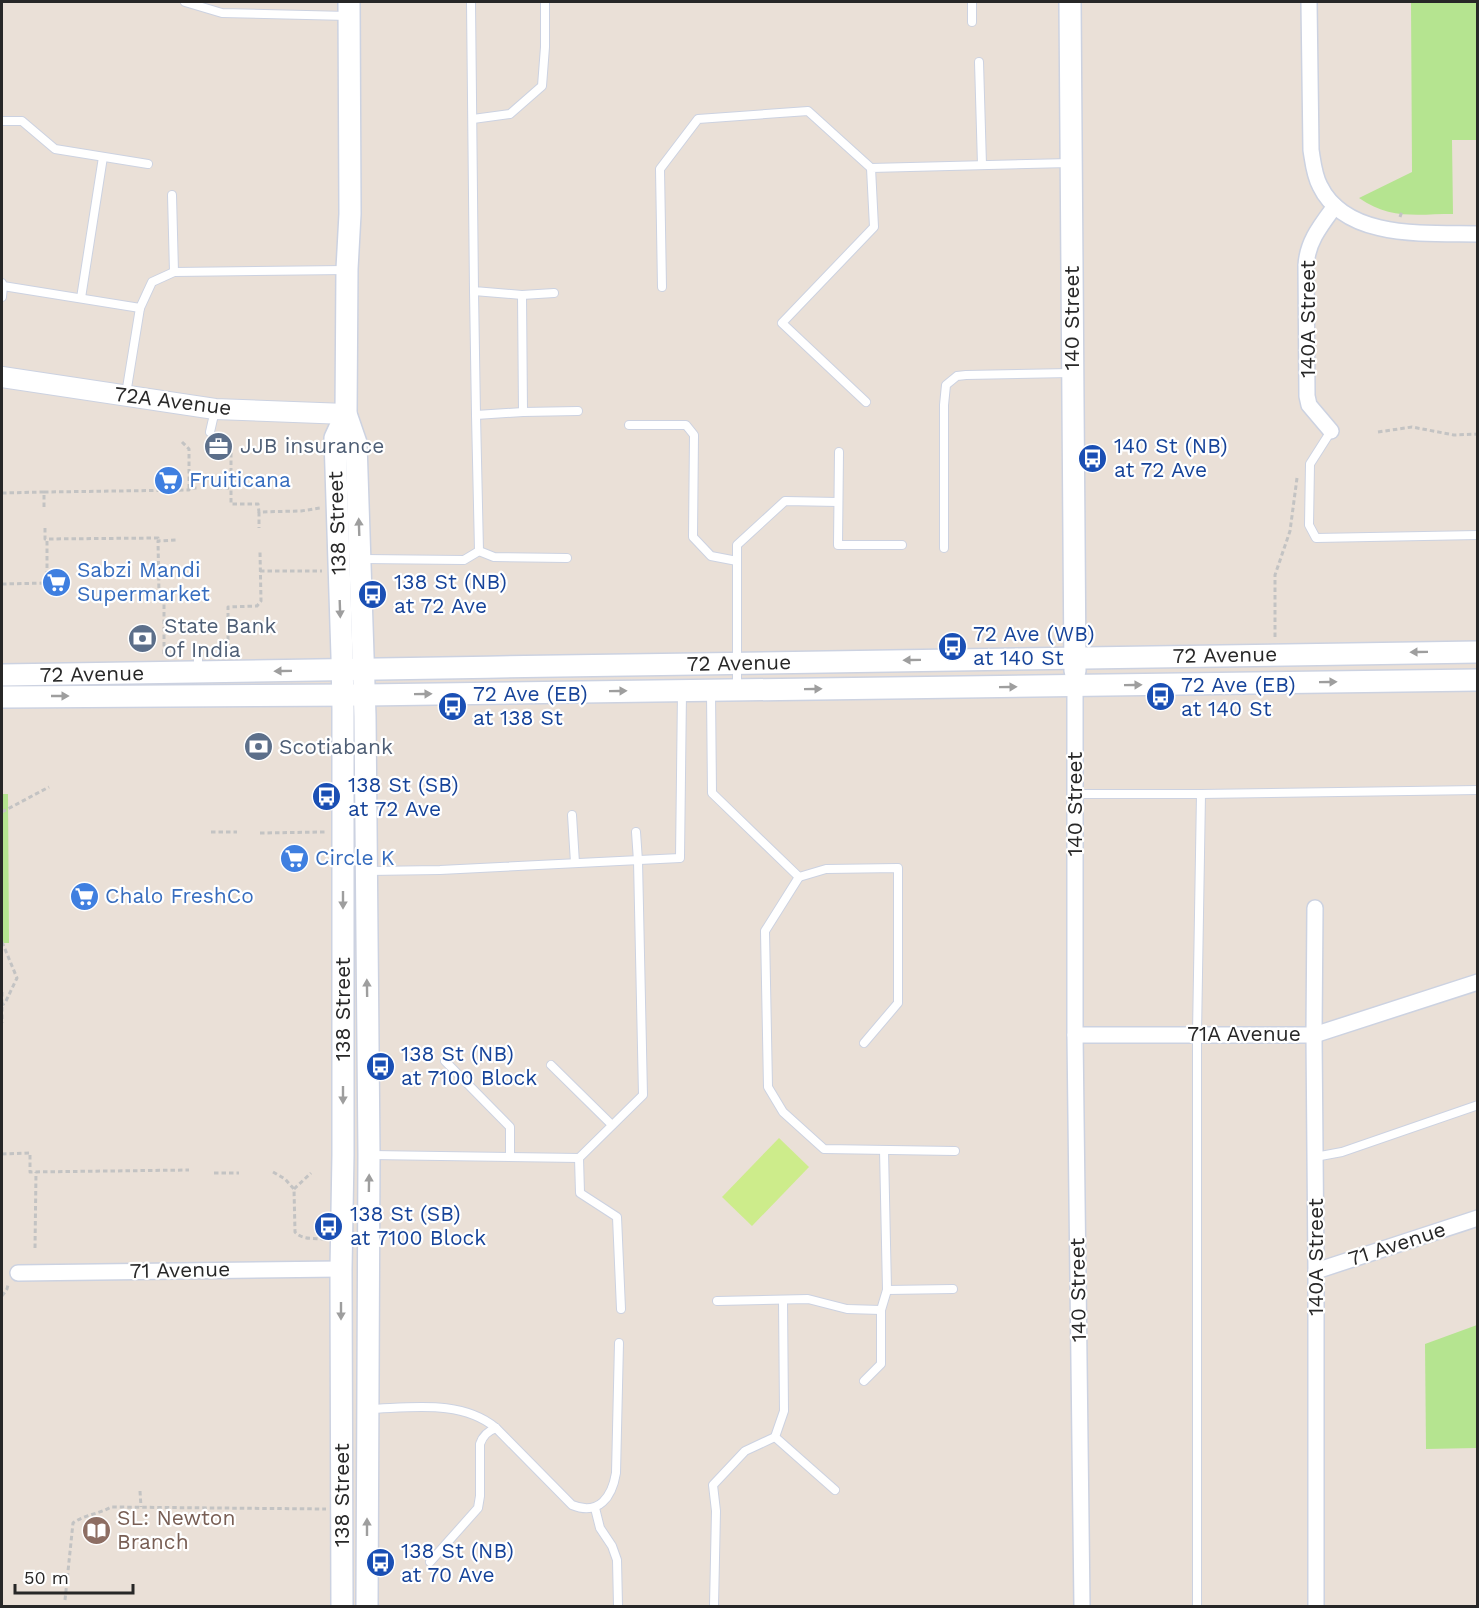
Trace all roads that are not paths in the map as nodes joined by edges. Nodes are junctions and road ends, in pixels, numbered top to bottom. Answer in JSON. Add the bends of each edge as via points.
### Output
{"nodes":[{"id":1,"x":185,"y":2,"type":"edge"},
{"id":2,"x":471,"y":2,"type":"edge"},
{"id":3,"x":545,"y":2,"type":"edge"},
{"id":4,"x":972,"y":2,"type":"edge"},
{"id":5,"x":1070,"y":2,"type":"edge"},
{"id":6,"x":1309,"y":2,"type":"edge"},
{"id":7,"x":349,"y":9,"type":"edge"},
{"id":8,"x":972,"y":22,"type":"dead end"},
{"id":9,"x":979,"y":62,"type":"dead end"},
{"id":10,"x":473,"y":119,"type":"junction"},
{"id":11,"x":2,"y":121,"type":"edge"},
{"id":12,"x":103,"y":156,"type":"junction"},
{"id":13,"x":1071,"y":163,"type":"junction"},
{"id":14,"x":148,"y":164,"type":"dead end"},
{"id":15,"x":982,"y":165,"type":"junction"},
{"id":16,"x":871,"y":168,"type":"junction"},
{"id":17,"x":172,"y":195,"type":"dead end"},
{"id":18,"x":1335,"y":206,"type":"junction"},
{"id":19,"x":1478,"y":234,"type":"edge"},
{"id":20,"x":347,"y":270,"type":"junction"},
{"id":21,"x":174,"y":272,"type":"junction"},
{"id":22,"x":2,"y":284,"type":"edge"},
{"id":23,"x":662,"y":287,"type":"dead end"},
{"id":24,"x":474,"y":291,"type":"junction"},
{"id":25,"x":554,"y":293,"type":"dead end"},
{"id":26,"x":522,"y":295,"type":"junction"},
{"id":27,"x":2,"y":297,"type":"edge"},
{"id":28,"x":81,"y":298,"type":"junction"},
{"id":29,"x":140,"y":308,"type":"junction"},
{"id":30,"x":1073,"y":372,"type":"junction"},
{"id":31,"x":2,"y":377,"type":"edge"},
{"id":32,"x":126,"y":396,"type":"junction"},
{"id":33,"x":866,"y":402,"type":"dead end"},
{"id":34,"x":215,"y":409,"type":"junction"},
{"id":35,"x":578,"y":411,"type":"dead end"},
{"id":36,"x":523,"y":412,"type":"junction"},
{"id":37,"x":346,"y":414,"type":"junction"},
{"id":38,"x":476,"y":415,"type":"junction"},
{"id":39,"x":629,"y":424,"type":"dead end"},
{"id":40,"x":1331,"y":431,"type":"joint"},
{"id":41,"x":210,"y":432,"type":"dead end"},
{"id":42,"x":839,"y":452,"type":"dead end"},
{"id":43,"x":838,"y":502,"type":"junction"},
{"id":44,"x":1478,"y":535,"type":"edge"},
{"id":45,"x":902,"y":545,"type":"dead end"},
{"id":46,"x":944,"y":548,"type":"dead end"},
{"id":47,"x":479,"y":551,"type":"junction"},
{"id":48,"x":567,"y":558,"type":"dead end"},
{"id":49,"x":360,"y":559,"type":"junction"},
{"id":50,"x":737,"y":561,"type":"junction"},
{"id":51,"x":198,"y":649,"type":"dead end"},
{"id":52,"x":1478,"y":652,"type":"edge"},
{"id":53,"x":1075,"y":657,"type":"junction"},
{"id":54,"x":737,"y":663,"type":"junction"},
{"id":55,"x":342,"y":670,"type":"junction"},
{"id":56,"x":363,"y":670,"type":"junction"},
{"id":57,"x":198,"y":672,"type":"junction"},
{"id":58,"x":2,"y":675,"type":"edge"},
{"id":59,"x":1478,"y":680,"type":"edge"},
{"id":60,"x":1074,"y":686,"type":"junction"},
{"id":61,"x":682,"y":690,"type":"junction"},
{"id":62,"x":711,"y":690,"type":"junction"},
{"id":63,"x":737,"y":690,"type":"junction"},
{"id":64,"x":342,"y":695,"type":"junction"},
{"id":65,"x":364,"y":695,"type":"junction"},
{"id":66,"x":2,"y":697,"type":"edge"},
{"id":67,"x":1478,"y":790,"type":"edge"},
{"id":68,"x":1075,"y":794,"type":"junction"},
{"id":69,"x":1201,"y":794,"type":"junction"},
{"id":70,"x":572,"y":815,"type":"dead end"},
{"id":71,"x":636,"y":832,"type":"dead end"},
{"id":72,"x":638,"y":861,"type":"junction"},
{"id":73,"x":575,"y":862,"type":"junction"},
{"id":74,"x":365,"y":871,"type":"junction"},
{"id":75,"x":799,"y":878,"type":"junction"},
{"id":76,"x":1315,"y":909,"type":"dead end"},
{"id":77,"x":1478,"y":982,"type":"edge"},
{"id":78,"x":1197,"y":1034,"type":"junction"},
{"id":79,"x":1075,"y":1035,"type":"junction"},
{"id":80,"x":1314,"y":1035,"type":"junction"},
{"id":81,"x":864,"y":1043,"type":"dead end"},
{"id":82,"x":445,"y":1061,"type":"dead end"},
{"id":83,"x":551,"y":1065,"type":"dead end"},
{"id":84,"x":1478,"y":1105,"type":"edge"},
{"id":85,"x":612,"y":1125,"type":"junction"},
{"id":86,"x":884,"y":1150,"type":"junction"},
{"id":87,"x":955,"y":1151,"type":"dead end"},
{"id":88,"x":369,"y":1155,"type":"junction"},
{"id":89,"x":510,"y":1156,"type":"junction"},
{"id":90,"x":1315,"y":1157,"type":"junction"},
{"id":91,"x":579,"y":1158,"type":"junction"},
{"id":92,"x":1478,"y":1218,"type":"edge"},
{"id":93,"x":341,"y":1269,"type":"junction"},
{"id":94,"x":1316,"y":1271,"type":"junction"},
{"id":95,"x":18,"y":1273,"type":"dead end"},
{"id":96,"x":953,"y":1289,"type":"dead end"},
{"id":97,"x":887,"y":1290,"type":"junction"},
{"id":98,"x":783,"y":1300,"type":"junction"},
{"id":99,"x":717,"y":1301,"type":"dead end"},
{"id":100,"x":621,"y":1309,"type":"dead end"},
{"id":101,"x":880,"y":1310,"type":"junction"},
{"id":102,"x":619,"y":1342,"type":"dead end"},
{"id":103,"x":864,"y":1382,"type":"dead end"},
{"id":104,"x":367,"y":1410,"type":"junction"},
{"id":105,"x":496,"y":1428,"type":"junction"},
{"id":106,"x":775,"y":1437,"type":"junction"},
{"id":107,"x":834,"y":1490,"type":"dead end"},
{"id":108,"x":595,"y":1508,"type":"junction"},
{"id":109,"x":430,"y":1562,"type":"dead end"},
{"id":110,"x":342,"y":1606,"type":"edge"},
{"id":111,"x":367,"y":1606,"type":"edge"},
{"id":112,"x":618,"y":1606,"type":"edge"},
{"id":113,"x":714,"y":1606,"type":"edge"},
{"id":114,"x":1082,"y":1606,"type":"edge"},
{"id":115,"x":1197,"y":1606,"type":"edge"},
{"id":116,"x":1316,"y":1606,"type":"edge"}],
"edges":[{"from":1,"to":7,"type":"lane","via":[[222,12]]},
{"from":2,"to":10,"type":"lane"},
{"from":3,"to":10,"type":"lane","via":[[542,86],[510,114]]},
{"from":4,"to":8,"type":"lane"},
{"from":5,"to":13,"type":"main road","name":"140 Street"},
{"from":6,"to":18,"type":"street","via":[[1311,150],[1319,184]]},
{"from":7,"to":20,"type":"main road","name":"138 Street"},
{"from":9,"to":15,"type":"lane"},
{"from":10,"to":24,"type":"lane"},
{"from":11,"to":12,"type":"lane","via":[[22,121],[55,149]]},
{"from":12,"to":14,"type":"lane"},
{"from":12,"to":28,"type":"lane"},
{"from":13,"to":15,"type":"lane"},
{"from":13,"to":30,"type":"main road","name":"140 Street"},
{"from":15,"to":16,"type":"lane"},
{"from":16,"to":23,"type":"lane","via":[[808,111],[698,119],[660,169]]},
{"from":16,"to":33,"type":"lane","via":[[874,227],[782,323]]},
{"from":17,"to":21,"type":"lane"},
{"from":18,"to":19,"type":"street","via":[[1381,228]]},
{"from":18,"to":40,"type":"street","name":"140A Street","via":[[1314,235],[1306,266],[1307,396],[1309,405]]},
{"from":20,"to":21,"type":"lane"},
{"from":20,"to":37,"type":"main road","name":"138 Street"},
{"from":21,"to":29,"type":"lane","via":[[152,282]]},
{"from":22,"to":27,"type":"lane"},
{"from":22,"to":28,"type":"lane"},
{"from":24,"to":26,"type":"lane"},
{"from":24,"to":38,"type":"lane"},
{"from":25,"to":26,"type":"lane"},
{"from":26,"to":36,"type":"lane"},
{"from":28,"to":29,"type":"lane"},
{"from":29,"to":32,"type":"lane"},
{"from":30,"to":46,"type":"lane","via":[[966,375],[957,376],[946,385]]},
{"from":30,"to":53,"type":"main road","name":"140 Street"},
{"from":31,"to":32,"type":"street","name":"72A Avenue"},
{"from":32,"to":34,"type":"street","name":"72A Avenue"},
{"from":34,"to":37,"type":"street","name":"72A Avenue"},
{"from":34,"to":41,"type":"lane"},
{"from":35,"to":36,"type":"lane"},
{"from":36,"to":38,"type":"lane"},
{"from":49,"to":37,"type":"main road","name":"138 Street","one_way":true,"via":[[356,443]]},
{"from":37,"to":55,"type":"main road","name":"138 Street","one_way":true,"via":[[334,438]]},
{"from":38,"to":47,"type":"lane"},
{"from":39,"to":50,"type":"lane","via":[[686,424],[694,435],[693,537],[711,556]]},
{"from":40,"to":44,"type":"lane","via":[[1310,464],[1309,525],[1316,538]]},
{"from":42,"to":43,"type":"lane"},
{"from":43,"to":45,"type":"lane","via":[[838,545]]},
{"from":43,"to":50,"type":"lane","via":[[785,501],[737,545]]},
{"from":47,"to":48,"type":"lane","via":[[494,557]]},
{"from":47,"to":49,"type":"lane","via":[[464,560]]},
{"from":49,"to":56,"type":"main road","name":"138 Street"},
{"from":50,"to":54,"type":"lane"},
{"from":51,"to":57,"type":"lane"},
{"from":52,"to":53,"type":"main road","name":"72 Avenue","one_way":true},
{"from":53,"to":54,"type":"main road","name":"72 Avenue","one_way":true},
{"from":53,"to":60,"type":"main road","name":"140 Street"},
{"from":54,"to":56,"type":"main road","name":"72 Avenue"},
{"from":54,"to":63,"type":"lane"},
{"from":55,"to":56,"type":"main road","name":"72 Avenue"},
{"from":55,"to":57,"type":"main road","name":"72 Avenue","one_way":true},
{"from":55,"to":64,"type":"main road","name":"138 Street"},
{"from":56,"to":65,"type":"main road","name":"138 Street"},
{"from":57,"to":58,"type":"main road","name":"72 Avenue"},
{"from":60,"to":59,"type":"main road","name":"72 Avenue","one_way":true},
{"from":63,"to":60,"type":"main road","name":"72 Avenue","one_way":true},
{"from":60,"to":68,"type":"street","name":"140 Street"},
{"from":61,"to":62,"type":"main road","name":"72 Avenue"},
{"from":65,"to":61,"type":"main road","name":"72 Avenue","one_way":true},
{"from":61,"to":72,"type":"lane","via":[[680,858]]},
{"from":62,"to":63,"type":"main road","name":"72 Avenue"},
{"from":62,"to":75,"type":"lane","via":[[712,793]]},
{"from":64,"to":65,"type":"main road","name":"72 Avenue"},
{"from":66,"to":64,"type":"main road","name":"72 Avenue","one_way":true},
{"from":64,"to":93,"type":"main road","name":"138 Street","one_way":true},
{"from":65,"to":74,"type":"main road","name":"138 Street"},
{"from":67,"to":69,"type":"lane"},
{"from":68,"to":69,"type":"lane"},
{"from":68,"to":79,"type":"street","name":"140 Street"},
{"from":69,"to":78,"type":"lane"},
{"from":70,"to":73,"type":"lane"},
{"from":71,"to":72,"type":"lane"},
{"from":72,"to":73,"type":"lane"},
{"from":72,"to":85,"type":"lane","via":[[643,1095]]},
{"from":73,"to":74,"type":"lane"},
{"from":88,"to":74,"type":"main road","name":"138 Street","one_way":true},
{"from":75,"to":81,"type":"lane","via":[[826,869],[898,868],[898,1003]]},
{"from":75,"to":86,"type":"lane","via":[[765,931],[768,1087],[783,1112],[824,1149]]},
{"from":76,"to":80,"type":"street","name":"140A Street"},
{"from":77,"to":80,"type":"street","name":"71A Avenue"},
{"from":78,"to":79,"type":"street","name":"71A Avenue"},
{"from":78,"to":80,"type":"street","name":"71A Avenue"},
{"from":78,"to":115,"type":"lane"},
{"from":79,"to":114,"type":"street","name":"140 Street"},
{"from":80,"to":90,"type":"street","name":"140A Street"},
{"from":82,"to":89,"type":"lane","via":[[510,1126]]},
{"from":83,"to":85,"type":"lane"},
{"from":84,"to":90,"type":"lane","via":[[1342,1152]]},
{"from":85,"to":91,"type":"lane"},
{"from":86,"to":87,"type":"lane"},
{"from":86,"to":97,"type":"lane"},
{"from":88,"to":89,"type":"lane"},
{"from":104,"to":88,"type":"main road","name":"138 Street","one_way":true},
{"from":89,"to":91,"type":"lane"},
{"from":90,"to":94,"type":"street","name":"140A Street"},
{"from":91,"to":100,"type":"lane","via":[[580,1193],[617,1217]]},
{"from":92,"to":94,"type":"street","name":"71 Avenue"},
{"from":93,"to":95,"type":"street","name":"71 Avenue"},
{"from":93,"to":110,"type":"main road","name":"138 Street","one_way":true},
{"from":94,"to":116,"type":"street","name":"140A Street"},
{"from":96,"to":97,"type":"lane"},
{"from":97,"to":101,"type":"lane"},
{"from":98,"to":99,"type":"lane"},
{"from":98,"to":101,"type":"lane","via":[[808,1299],[847,1309]]},
{"from":98,"to":106,"type":"lane","via":[[784,1411]]},
{"from":101,"to":103,"type":"lane","via":[[881,1364]]},
{"from":102,"to":108,"type":"lane","via":[[616,1473],[607,1498]]},
{"from":104,"to":105,"type":"lane","via":[[449,1408],[475,1414]]},
{"from":111,"to":104,"type":"main road","name":"138 Street","one_way":true},
{"from":105,"to":108,"type":"lane","via":[[572,1505]]},
{"from":105,"to":109,"type":"lane","via":[[480,1444],[478,1508]]},
{"from":106,"to":107,"type":"lane"},
{"from":106,"to":113,"type":"lane","via":[[745,1451],[713,1485]]},
{"from":108,"to":112,"type":"lane","via":[[600,1528],[617,1560]]}]}
